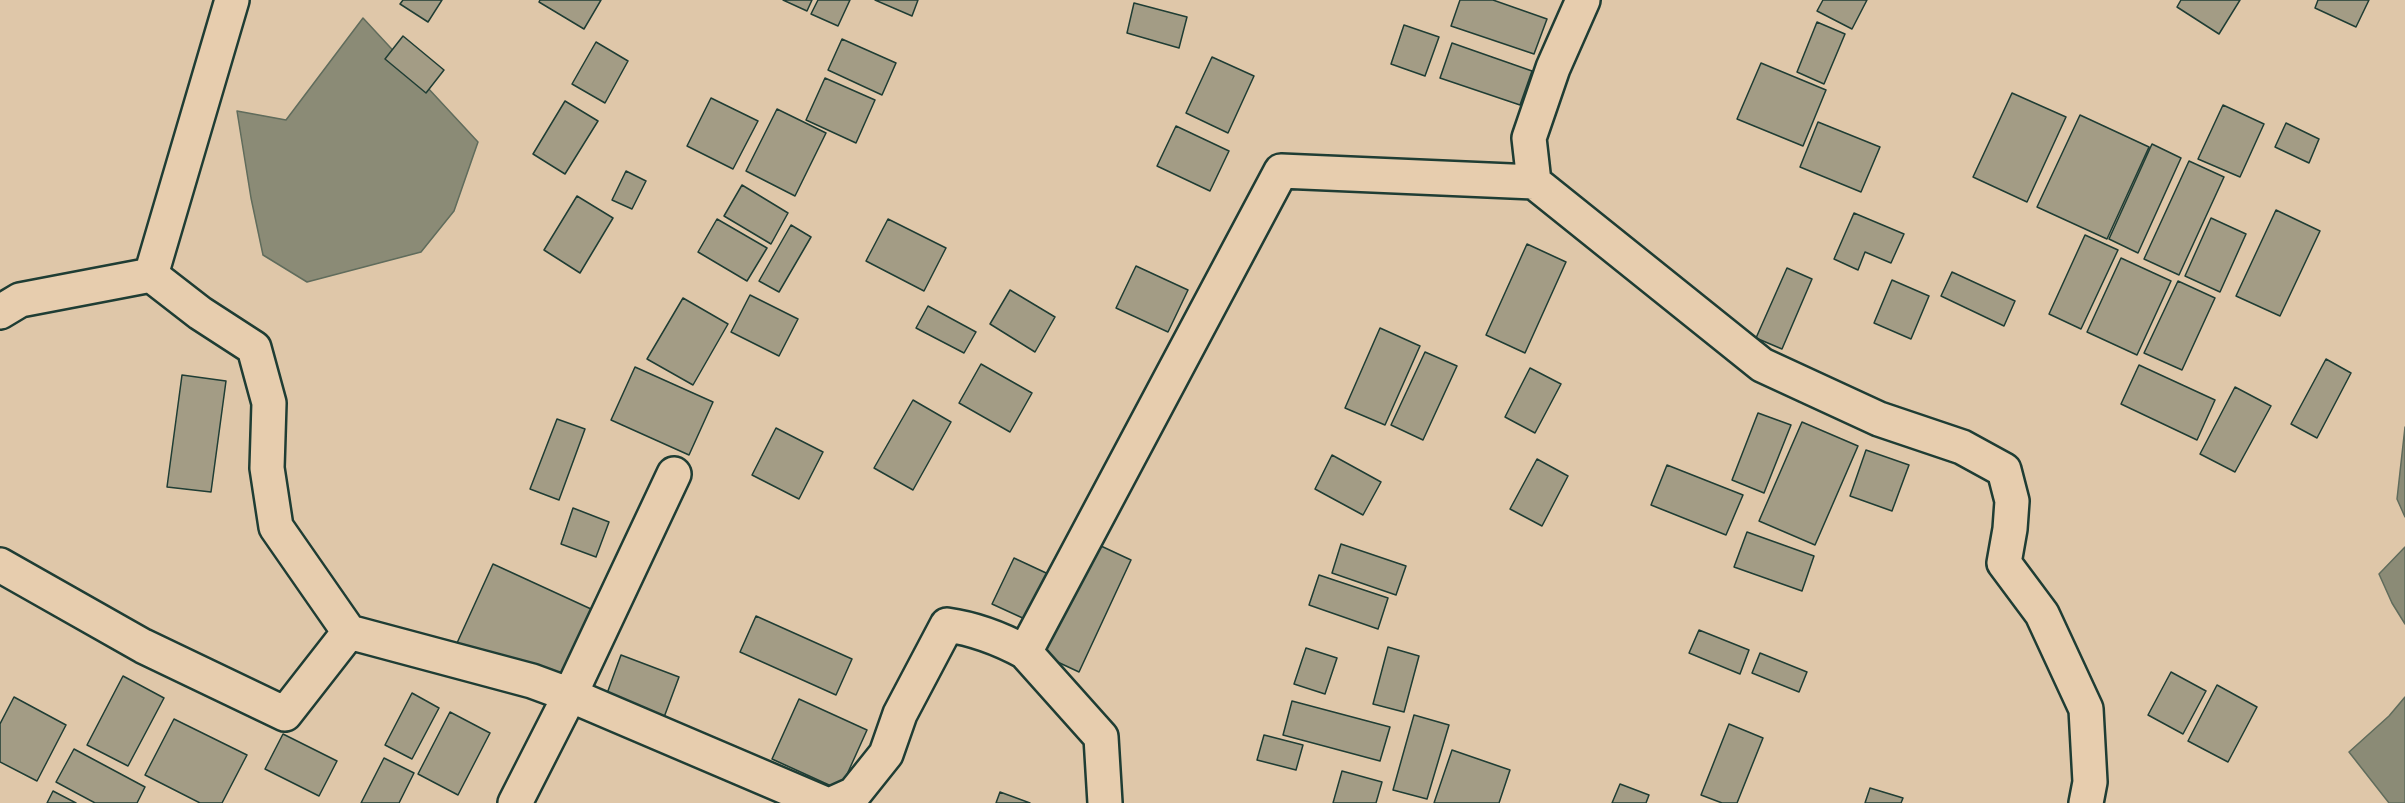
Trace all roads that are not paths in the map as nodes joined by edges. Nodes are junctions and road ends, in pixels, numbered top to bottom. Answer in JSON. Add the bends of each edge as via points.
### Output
{"nodes":[{"id":1,"x":232,"y":0,"type":"edge"},
{"id":2,"x":1583,"y":0,"type":"edge"},
{"id":3,"x":1534,"y":182,"type":"junction"},
{"id":4,"x":151,"y":275,"type":"junction"},
{"id":5,"x":0,"y":312,"type":"edge"},
{"id":6,"x":674,"y":474,"type":"dead end"},
{"id":7,"x":0,"y":565,"type":"edge"},
{"id":8,"x":348,"y":632,"type":"junction"},
{"id":9,"x":1025,"y":652,"type":"junction"},
{"id":10,"x":570,"y":695,"type":"junction"},
{"id":11,"x":514,"y":803,"type":"edge"},
{"id":12,"x":823,"y":803,"type":"edge"},
{"id":13,"x":834,"y":803,"type":"edge"},
{"id":14,"x":1105,"y":803,"type":"edge"},
{"id":15,"x":2086,"y":803,"type":"edge"}],
"edges":[{"from":1,"to":4,"type":"street"},
{"from":2,"to":3,"type":"street","via":[[1553,68],[1529,138]]},
{"from":3,"to":9,"type":"street","via":[[1281,171]]},
{"from":3,"to":15,"type":"street","via":[[1762,364],[1879,418],[1962,447],[2004,470],[2012,501],[2004,563],[2042,614],[2086,710],[2090,782]]},
{"from":4,"to":5,"type":"street","via":[[20,300]]},
{"from":4,"to":8,"type":"street","via":[[254,348],[269,403],[267,468],[276,528]]},
{"from":6,"to":10,"type":"street"},
{"from":7,"to":8,"type":"street","via":[[142,646],[285,714]]},
{"from":8,"to":10,"type":"street","via":[[532,681]]},
{"from":9,"to":13,"type":"street","via":[[994,635],[946,625],[900,714],[886,754],[854,794]]},
{"from":9,"to":14,"type":"street","via":[[1101,737]]},
{"from":10,"to":11,"type":"street"},
{"from":10,"to":12,"type":"street"}]}
